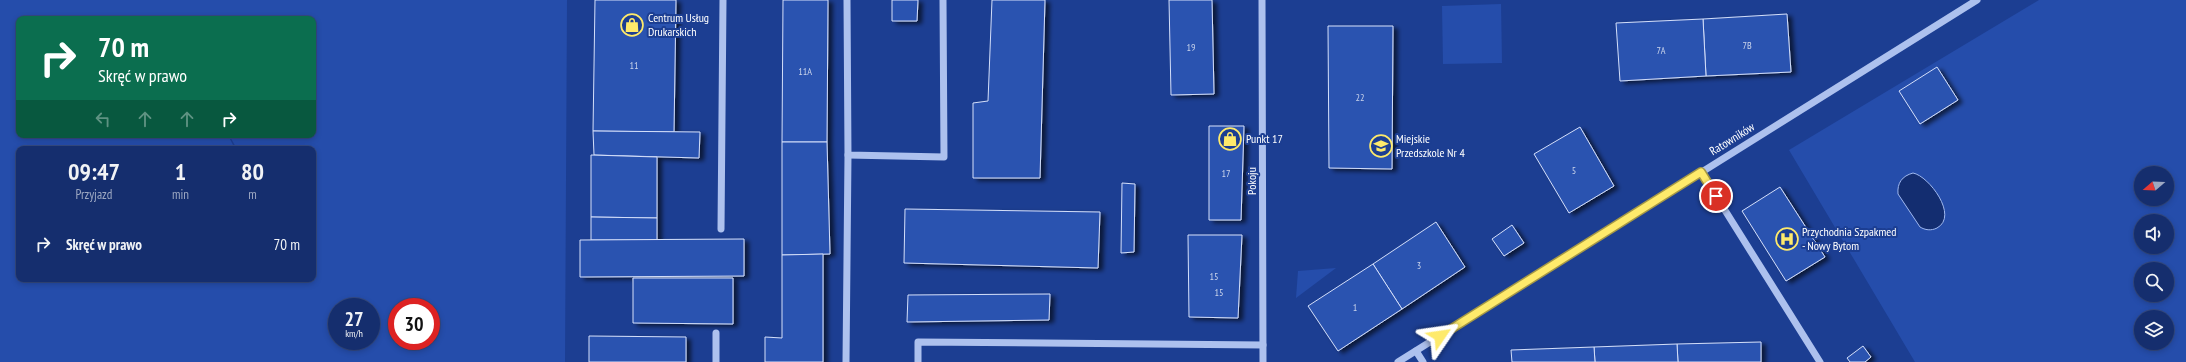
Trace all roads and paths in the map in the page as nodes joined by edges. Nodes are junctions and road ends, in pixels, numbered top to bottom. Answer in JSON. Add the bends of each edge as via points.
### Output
{"nodes":[{"id":1,"x":723,"y":0,"type":"edge"},
{"id":2,"x":847,"y":0,"type":"edge"},
{"id":3,"x":943,"y":0,"type":"edge"},
{"id":4,"x":1262,"y":0,"type":"edge"},
{"id":5,"x":1977,"y":0,"type":"edge"},
{"id":6,"x":848,"y":155,"type":"junction"},
{"id":7,"x":1701,"y":172,"type":"junction"},
{"id":8,"x":721,"y":230,"type":"dead end"},
{"id":9,"x":716,"y":333,"type":"dead end"},
{"id":10,"x":1263,"y":345,"type":"junction"},
{"id":11,"x":1416,"y":351,"type":"junction"},
{"id":12,"x":716,"y":362,"type":"edge"},
{"id":13,"x":846,"y":362,"type":"edge"},
{"id":14,"x":918,"y":362,"type":"edge"},
{"id":15,"x":1263,"y":362,"type":"edge"},
{"id":16,"x":1398,"y":362,"type":"edge"},
{"id":17,"x":1424,"y":362,"type":"edge"},
{"id":18,"x":1820,"y":362,"type":"edge"}],
"edges":[{"from":1,"to":8,"type":"street"},
{"from":2,"to":6,"type":"street"},
{"from":3,"to":6,"type":"street","via":[[944,157]]},
{"from":4,"to":10,"type":"street","name":"Pokoju"},
{"from":5,"to":7,"type":"street","name":"Ratowników"},
{"from":6,"to":13,"type":"street"},
{"from":7,"to":11,"type":"street","name":"Ratowników"},
{"from":7,"to":18,"type":"street"},
{"from":9,"to":12,"type":"street"},
{"from":10,"to":14,"type":"street","via":[[918,342]]},
{"from":10,"to":15,"type":"street","name":"Pokoju"},
{"from":11,"to":16,"type":"street","name":"Ratowników"},
{"from":11,"to":17,"type":"street"}]}
